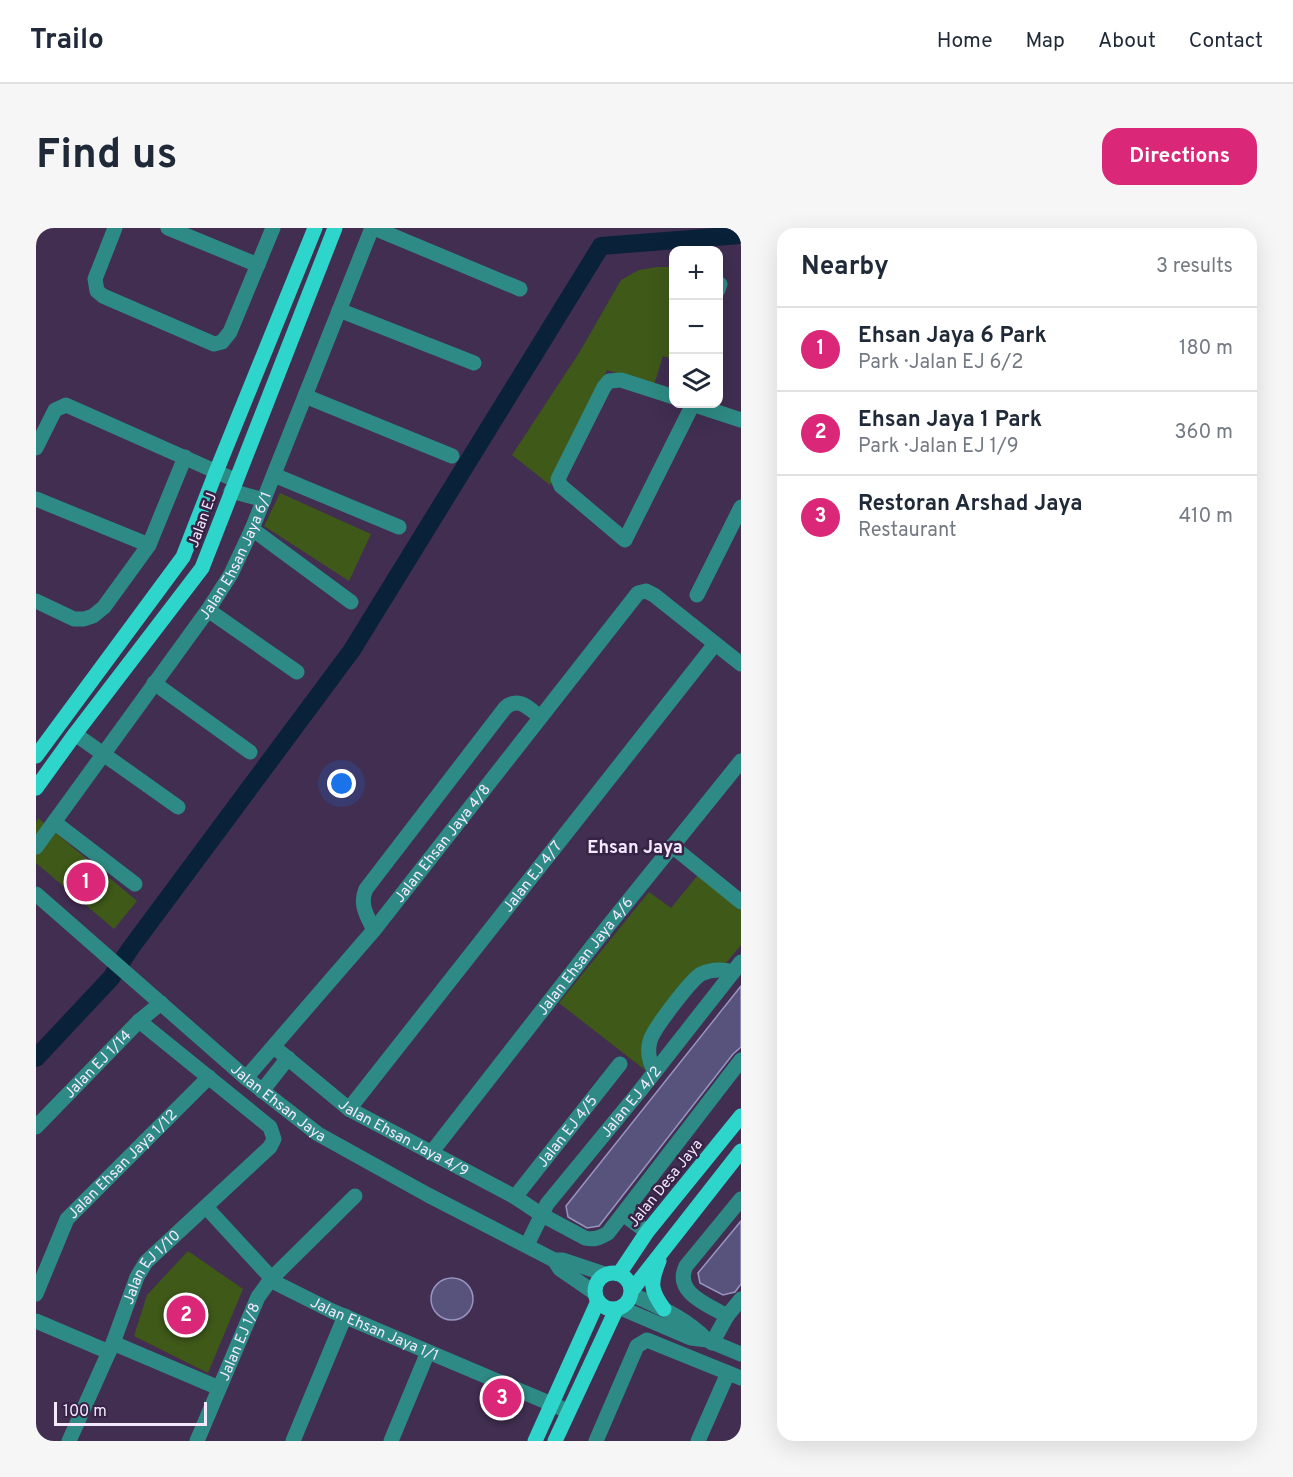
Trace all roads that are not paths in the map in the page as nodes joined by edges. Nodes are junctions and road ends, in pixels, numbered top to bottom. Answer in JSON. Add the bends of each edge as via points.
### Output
{"nodes":[{"id":1,"x":115,"y":228,"type":"edge"},
{"id":2,"x":168,"y":228,"type":"edge"},
{"id":3,"x":273,"y":228,"type":"edge"},
{"id":4,"x":315,"y":228,"type":"edge"},
{"id":5,"x":335,"y":228,"type":"edge"},
{"id":6,"x":373,"y":228,"type":"edge"},
{"id":7,"x":258,"y":265,"type":"junction"},
{"id":8,"x":520,"y":289,"type":"dead end"},
{"id":9,"x":339,"y":310,"type":"junction"},
{"id":10,"x":474,"y":363,"type":"dead end"},
{"id":11,"x":669,"y":395,"type":"edge"},
{"id":12,"x":305,"y":396,"type":"junction"},
{"id":13,"x":691,"y":408,"type":"edge"},
{"id":14,"x":705,"y":408,"type":"edge"},
{"id":15,"x":741,"y":420,"type":"edge"},
{"id":16,"x":36,"y":448,"type":"edge"},
{"id":17,"x":452,"y":456,"type":"dead end"},
{"id":18,"x":185,"y":457,"type":"junction"},
{"id":19,"x":216,"y":472,"type":"junction"},
{"id":20,"x":274,"y":475,"type":"junction"},
{"id":21,"x":233,"y":486,"type":"junction"},
{"id":22,"x":36,"y":499,"type":"edge"},
{"id":23,"x":264,"y":500,"type":"junction"},
{"id":24,"x":741,"y":507,"type":"edge"},
{"id":25,"x":399,"y":527,"type":"dead end"},
{"id":26,"x":252,"y":529,"type":"junction"},
{"id":27,"x":149,"y":545,"type":"junction"},
{"id":28,"x":697,"y":595,"type":"dead end"},
{"id":29,"x":36,"y":601,"type":"edge"},
{"id":30,"x":351,"y":602,"type":"dead end"},
{"id":31,"x":208,"y":610,"type":"junction"},
{"id":32,"x":715,"y":644,"type":"junction"},
{"id":33,"x":741,"y":664,"type":"edge"},
{"id":34,"x":297,"y":672,"type":"dead end"},
{"id":35,"x":154,"y":683,"type":"junction"},
{"id":36,"x":540,"y":717,"type":"junction"},
{"id":37,"x":75,"y":734,"type":"junction"},
{"id":38,"x":250,"y":752,"type":"dead end"},
{"id":39,"x":103,"y":754,"type":"junction"},
{"id":40,"x":36,"y":756,"type":"edge"},
{"id":41,"x":741,"y":761,"type":"edge"},
{"id":42,"x":36,"y":788,"type":"edge"},
{"id":43,"x":178,"y":807,"type":"dead end"},
{"id":44,"x":54,"y":822,"type":"junction"},
{"id":45,"x":672,"y":846,"type":"junction"},
{"id":46,"x":36,"y":847,"type":"edge"},
{"id":47,"x":135,"y":884,"type":"dead end"},
{"id":48,"x":38,"y":895,"type":"edge"},
{"id":49,"x":741,"y":902,"type":"edge"},
{"id":50,"x":374,"y":930,"type":"junction"},
{"id":51,"x":737,"y":967,"type":"edge"},
{"id":52,"x":155,"y":998,"type":"junction"},
{"id":53,"x":139,"y":1021,"type":"junction"},
{"id":54,"x":274,"y":1047,"type":"junction"},
{"id":55,"x":288,"y":1058,"type":"junction"},
{"id":56,"x":741,"y":1061,"type":"edge"},
{"id":57,"x":620,"y":1064,"type":"dead end"},
{"id":58,"x":655,"y":1072,"type":"junction"},
{"id":59,"x":209,"y":1077,"type":"junction"},
{"id":60,"x":246,"y":1078,"type":"junction"},
{"id":61,"x":262,"y":1091,"type":"junction"},
{"id":62,"x":349,"y":1109,"type":"junction"},
{"id":63,"x":741,"y":1116,"type":"edge"},
{"id":64,"x":36,"y":1127,"type":"edge"},
{"id":65,"x":741,"y":1151,"type":"edge"},
{"id":66,"x":431,"y":1153,"type":"junction"},
{"id":67,"x":679,"y":1194,"type":"junction"},
{"id":68,"x":355,"y":1196,"type":"dead end"},
{"id":69,"x":515,"y":1197,"type":"junction"},
{"id":70,"x":741,"y":1198,"type":"edge"},
{"id":71,"x":206,"y":1206,"type":"junction"},
{"id":72,"x":694,"y":1209,"type":"junction"},
{"id":73,"x":623,"y":1214,"type":"junction"},
{"id":74,"x":542,"y":1215,"type":"junction"},
{"id":75,"x":647,"y":1233,"type":"junction"},
{"id":76,"x":527,"y":1245,"type":"junction"},
{"id":77,"x":666,"y":1245,"type":"junction"},
{"id":78,"x":554,"y":1260,"type":"junction"},
{"id":79,"x":612,"y":1274,"type":"junction"},
{"id":80,"x":271,"y":1279,"type":"junction"},
{"id":81,"x":632,"y":1292,"type":"junction"},
{"id":82,"x":36,"y":1294,"type":"edge"},
{"id":83,"x":596,"y":1297,"type":"junction"},
{"id":84,"x":741,"y":1299,"type":"edge"},
{"id":85,"x":619,"y":1309,"type":"junction"},
{"id":86,"x":664,"y":1309,"type":"junction"},
{"id":87,"x":345,"y":1316,"type":"junction"},
{"id":88,"x":727,"y":1316,"type":"junction"},
{"id":89,"x":36,"y":1321,"type":"edge"},
{"id":90,"x":710,"y":1342,"type":"junction"},
{"id":91,"x":111,"y":1348,"type":"junction"},
{"id":92,"x":428,"y":1352,"type":"junction"},
{"id":93,"x":741,"y":1354,"type":"edge"},
{"id":94,"x":735,"y":1376,"type":"edge"},
{"id":95,"x":219,"y":1388,"type":"junction"},
{"id":96,"x":550,"y":1404,"type":"junction"},
{"id":97,"x":568,"y":1411,"type":"junction"},
{"id":98,"x":69,"y":1441,"type":"edge"},
{"id":99,"x":196,"y":1441,"type":"edge"},
{"id":100,"x":293,"y":1441,"type":"edge"},
{"id":101,"x":391,"y":1441,"type":"edge"},
{"id":102,"x":535,"y":1441,"type":"edge"},
{"id":103,"x":555,"y":1441,"type":"edge"},
{"id":104,"x":596,"y":1441,"type":"edge"},
{"id":105,"x":698,"y":1441,"type":"edge"}],
"edges":[{"from":1,"to":7,"type":"street","via":[[95,287],[103,296],[207,342],[219,344],[228,336]]},
{"from":2,"to":7,"type":"street"},
{"from":3,"to":7,"type":"street"},
{"from":4,"to":19,"type":"main road","name":"Jalan EJ"},
{"from":5,"to":21,"type":"main road","name":"Jalan EJ"},
{"from":6,"to":8,"type":"street"},
{"from":6,"to":9,"type":"street","name":"Jalan Ehsan Jaya 6/1"},
{"from":9,"to":10,"type":"street"},
{"from":9,"to":12,"type":"street","name":"Jalan Ehsan Jaya 6/1"},
{"from":11,"to":13,"type":"street","via":[[621,380],[609,381],[559,477],[561,486],[625,540]]},
{"from":12,"to":17,"type":"street"},
{"from":12,"to":20,"type":"street","name":"Jalan Ehsan Jaya 6/1"},
{"from":14,"to":15,"type":"street"},
{"from":16,"to":18,"type":"street","via":[[55,410],[62,406]]},
{"from":18,"to":19,"type":"street"},
{"from":18,"to":27,"type":"street"},
{"from":19,"to":21,"type":"street"},
{"from":19,"to":40,"type":"main road","name":"Jalan EJ","via":[[183,557]]},
{"from":20,"to":23,"type":"street","name":"Jalan Ehsan Jaya 6/1"},
{"from":20,"to":25,"type":"street"},
{"from":21,"to":23,"type":"street"},
{"from":21,"to":37,"type":"main road","name":"Jalan EJ","via":[[202,568]]},
{"from":22,"to":27,"type":"street"},
{"from":23,"to":26,"type":"street","name":"Jalan Ehsan Jaya 6/1"},
{"from":24,"to":28,"type":"street"},
{"from":26,"to":30,"type":"street"},
{"from":26,"to":31,"type":"street","name":"Jalan Ehsan Jaya 6/1","via":[[231,574]]},
{"from":27,"to":29,"type":"street","via":[[104,607],[93,616],[74,619]]},
{"from":31,"to":34,"type":"street"},
{"from":31,"to":35,"type":"street","name":"Jalan Ehsan Jaya 6/1"},
{"from":32,"to":33,"type":"street"},
{"from":32,"to":36,"type":"street","name":"Jalan Ehsan Jaya 4/8","via":[[651,592],[642,592]]},
{"from":32,"to":62,"type":"street","name":"Jalan EJ 4/7"},
{"from":35,"to":38,"type":"street"},
{"from":35,"to":39,"type":"street","name":"Jalan Ehsan Jaya 6/1"},
{"from":36,"to":50,"type":"street","name":"Jalan Ehsan Jaya 4/8"},
{"from":36,"to":50,"type":"street","via":[[521,703],[505,708],[366,889],[363,908]]},
{"from":37,"to":39,"type":"street"},
{"from":37,"to":42,"type":"main road","name":"Jalan EJ"},
{"from":39,"to":43,"type":"street"},
{"from":39,"to":44,"type":"street","name":"Jalan Ehsan Jaya 6/1"},
{"from":41,"to":45,"type":"street","name":"Jalan Ehsan Jaya 4/6"},
{"from":44,"to":46,"type":"street","name":"Jalan Ehsan Jaya 6/1"},
{"from":44,"to":47,"type":"street"},
{"from":45,"to":49,"type":"street"},
{"from":45,"to":66,"type":"street","name":"Jalan Ehsan Jaya 4/6"},
{"from":48,"to":52,"type":"street","name":"Jalan Ehsan Jaya"},
{"from":50,"to":54,"type":"street","name":"Jalan Ehsan Jaya 4/8"},
{"from":51,"to":58,"type":"street","name":"Jalan EJ 4/2"},
{"from":51,"to":58,"type":"street","via":[[708,971],[692,982],[652,1034],[648,1053]]},
{"from":52,"to":53,"type":"street","name":"Jalan EJ 1/14"},
{"from":52,"to":60,"type":"street","name":"Jalan Ehsan Jaya"},
{"from":53,"to":59,"type":"street"},
{"from":53,"to":64,"type":"street","name":"Jalan EJ 1/14"},
{"from":54,"to":55,"type":"street","name":"Jalan Ehsan Jaya 4/9"},
{"from":54,"to":60,"type":"street","name":"Jalan Ehsan Jaya 4/8"},
{"from":55,"to":61,"type":"street"},
{"from":55,"to":62,"type":"street","name":"Jalan Ehsan Jaya 4/9"},
{"from":56,"to":73,"type":"street"},
{"from":57,"to":69,"type":"street","name":"Jalan EJ 4/5"},
{"from":58,"to":74,"type":"street","name":"Jalan EJ 4/2"},
{"from":59,"to":71,"type":"street","name":"Jalan EJ 1/10","via":[[274,1134],[270,1147]]},
{"from":59,"to":82,"type":"street","name":"Jalan Ehsan Jaya 1/12","via":[[67,1219]]},
{"from":60,"to":61,"type":"street","name":"Jalan Ehsan Jaya"},
{"from":61,"to":76,"type":"street","name":"Jalan Ehsan Jaya","via":[[318,1134]]},
{"from":62,"to":66,"type":"street","name":"Jalan Ehsan Jaya 4/9"},
{"from":63,"to":67,"type":"main road","name":"Jalan Desa Jaya"},
{"from":65,"to":72,"type":"main road"},
{"from":66,"to":69,"type":"street","name":"Jalan Ehsan Jaya 4/9"},
{"from":67,"to":72,"type":"main road"},
{"from":67,"to":75,"type":"main road","name":"Jalan Desa Jaya"},
{"from":68,"to":80,"type":"street","name":"Jalan EJ 1/8"},
{"from":69,"to":74,"type":"street","name":"Jalan Ehsan Jaya 4/9"},
{"from":70,"to":88,"type":"street","via":[[686,1266],[683,1275],[690,1294]]},
{"from":71,"to":80,"type":"street","name":"Jalan Ehsan Jaya 1/1"},
{"from":71,"to":91,"type":"street","name":"Jalan EJ 1/10","via":[[146,1262]]},
{"from":72,"to":77,"type":"main road"},
{"from":73,"to":74,"type":"street","name":"Jalan Ehsan Jaya 4/9","via":[[608,1233],[592,1240]]},
{"from":73,"to":75,"type":"street"},
{"from":74,"to":76,"type":"street","name":"Jalan EJ 4/2"},
{"from":75,"to":79,"type":"main road","name":"Jalan Desa Jaya"},
{"from":76,"to":78,"type":"street","name":"Jalan Ehsan Jaya"},
{"from":77,"to":81,"type":"main road"},
{"from":77,"to":86,"type":"main road","via":[[652,1285]]},
{"from":78,"to":79,"type":"street","name":"Jalan Ehsan Jaya"},
{"from":78,"to":83,"type":"street","name":"Jalan Ehsan Jaya"},
{"from":79,"to":81,"type":"main road","via":[[627,1278]]},
{"from":79,"to":83,"type":"main road","via":[[597,1282]]},
{"from":80,"to":87,"type":"street","name":"Jalan Ehsan Jaya 1/1"},
{"from":80,"to":95,"type":"street","name":"Jalan EJ 1/8","via":[[258,1297]]},
{"from":81,"to":85,"type":"main road"},
{"from":81,"to":86,"type":"street"},
{"from":83,"to":85,"type":"main road","via":[[604,1307]]},
{"from":83,"to":96,"type":"main road"},
{"from":84,"to":88,"type":"street"},
{"from":85,"to":90,"type":"street"},
{"from":85,"to":97,"type":"main road"},
{"from":86,"to":90,"type":"street","via":[[695,1327]]},
{"from":87,"to":92,"type":"street","name":"Jalan Ehsan Jaya 1/1"},
{"from":87,"to":100,"type":"street"},
{"from":88,"to":90,"type":"street"},
{"from":89,"to":91,"type":"street"},
{"from":90,"to":93,"type":"street"},
{"from":91,"to":95,"type":"street"},
{"from":91,"to":98,"type":"street","name":"Jalan EJ 1/10"},
{"from":92,"to":96,"type":"street","name":"Jalan Ehsan Jaya 1/1"},
{"from":92,"to":101,"type":"street"},
{"from":94,"to":104,"type":"street","via":[[647,1340],[637,1346]]},
{"from":94,"to":105,"type":"street"},
{"from":95,"to":99,"type":"street","name":"Jalan EJ 1/8"},
{"from":96,"to":97,"type":"street","name":"Jalan Ehsan Jaya 1/1"},
{"from":96,"to":102,"type":"main road"},
{"from":97,"to":103,"type":"main road"}]}
